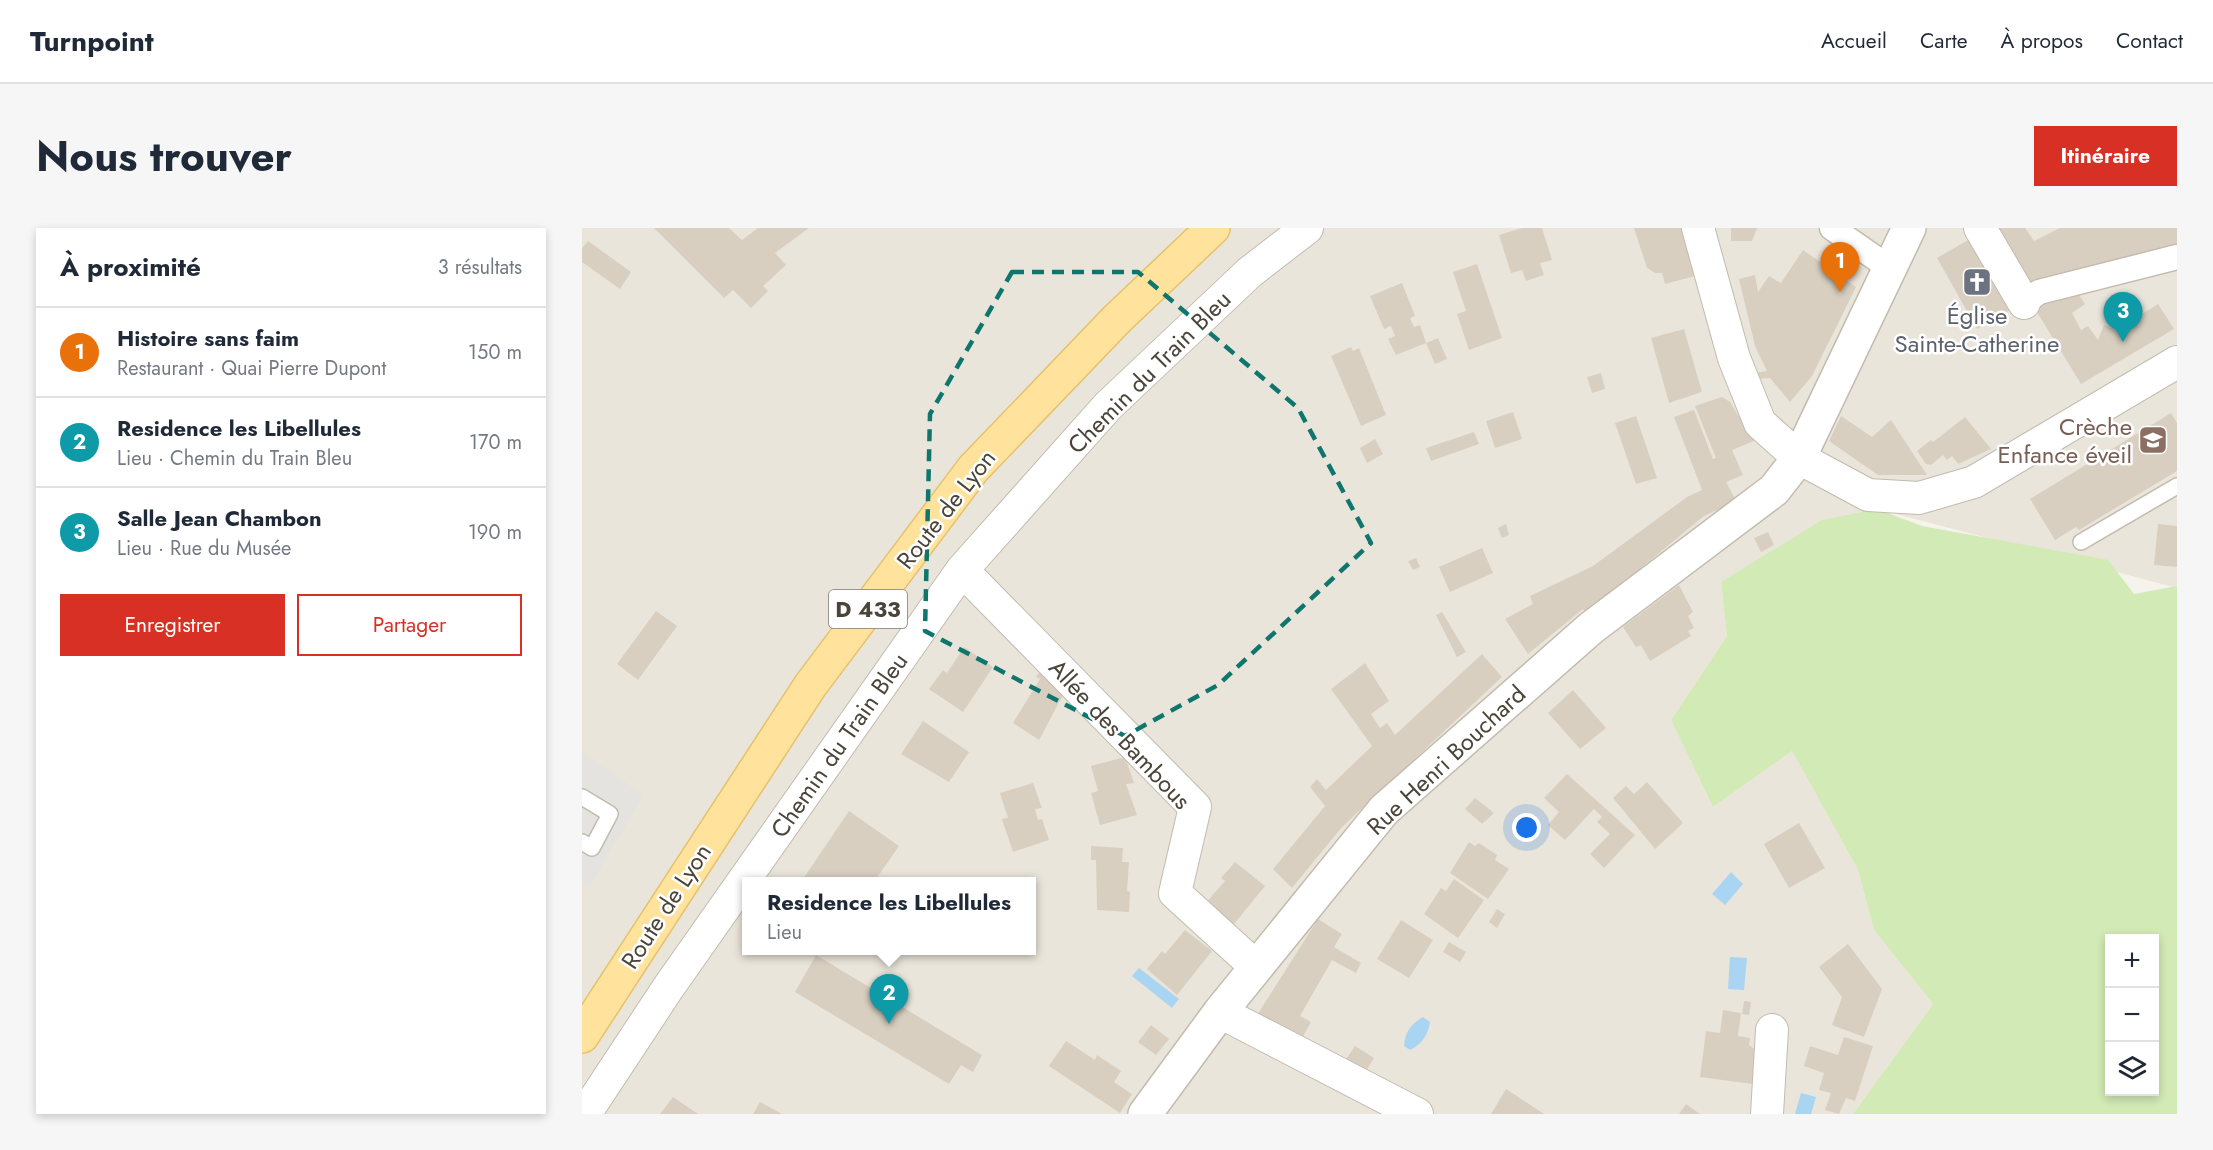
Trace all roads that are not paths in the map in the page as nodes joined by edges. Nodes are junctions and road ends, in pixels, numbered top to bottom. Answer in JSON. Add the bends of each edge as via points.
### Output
{"nodes":[{"id":1,"x":1213,"y":228,"type":"edge"},
{"id":2,"x":1307,"y":228,"type":"edge"},
{"id":3,"x":1698,"y":228,"type":"edge"},
{"id":4,"x":1832,"y":228,"type":"edge"},
{"id":5,"x":1909,"y":228,"type":"edge"},
{"id":6,"x":1980,"y":228,"type":"edge"},
{"id":7,"x":2177,"y":257,"type":"edge"},
{"id":8,"x":1891,"y":269,"type":"junction"},
{"id":9,"x":2024,"y":303,"type":"joint"},
{"id":10,"x":2177,"y":362,"type":"edge"},
{"id":11,"x":1799,"y":458,"type":"junction"},
{"id":12,"x":2177,"y":486,"type":"edge"},
{"id":13,"x":2081,"y":542,"type":"dead end"},
{"id":14,"x":962,"y":570,"type":"junction"},
{"id":15,"x":582,"y":797,"type":"edge"},
{"id":16,"x":582,"y":842,"type":"edge"},
{"id":17,"x":746,"y":877,"type":"edge"},
{"id":18,"x":742,"y":883,"type":"edge"},
{"id":19,"x":1256,"y":967,"type":"junction"},
{"id":20,"x":1220,"y":1011,"type":"junction"},
{"id":21,"x":1772,"y":1030,"type":"dead end"},
{"id":22,"x":582,"y":1036,"type":"edge"},
{"id":23,"x":585,"y":1114,"type":"edge"},
{"id":24,"x":1145,"y":1114,"type":"edge"},
{"id":25,"x":1417,"y":1114,"type":"edge"},
{"id":26,"x":1767,"y":1114,"type":"edge"}],
"edges":[{"from":1,"to":22,"type":"main road","name":"Route de Lyon","number":"D 433","via":[[1117,319],[973,469],[810,686]]},
{"from":2,"to":14,"type":"street","name":"Chemin du Train Bleu","via":[[1250,272],[1108,406]]},
{"from":3,"to":11,"type":"street","via":[[1734,358],[1761,423]]},
{"from":4,"to":8,"type":"street"},
{"from":5,"to":8,"type":"street","name":"Rue Henri Bouchard"},
{"from":6,"to":9,"type":"street"},
{"from":7,"to":9,"type":"street","via":[[2038,292]]},
{"from":8,"to":11,"type":"street","name":"Rue Henri Bouchard"},
{"from":10,"to":11,"type":"street","via":[[1974,482],[1919,498],[1868,495]]},
{"from":11,"to":19,"type":"street","name":"Rue Henri Bouchard","via":[[1774,490],[1592,628],[1384,810]]},
{"from":12,"to":13,"type":"lane"},
{"from":14,"to":17,"type":"street","name":"Chemin du Train Bleu"},
{"from":14,"to":19,"type":"street","name":"Allée des Bambous","via":[[1195,807],[1175,893]]},
{"from":15,"to":16,"type":"lane","via":[[610,814],[592,848]]},
{"from":18,"to":23,"type":"street","name":"Chemin du Train Bleu"},
{"from":19,"to":20,"type":"street","name":"Rue Henri Bouchard"},
{"from":20,"to":24,"type":"street","name":"Rue Henri Bouchard"},
{"from":20,"to":25,"type":"street"},
{"from":21,"to":26,"type":"street"}]}
